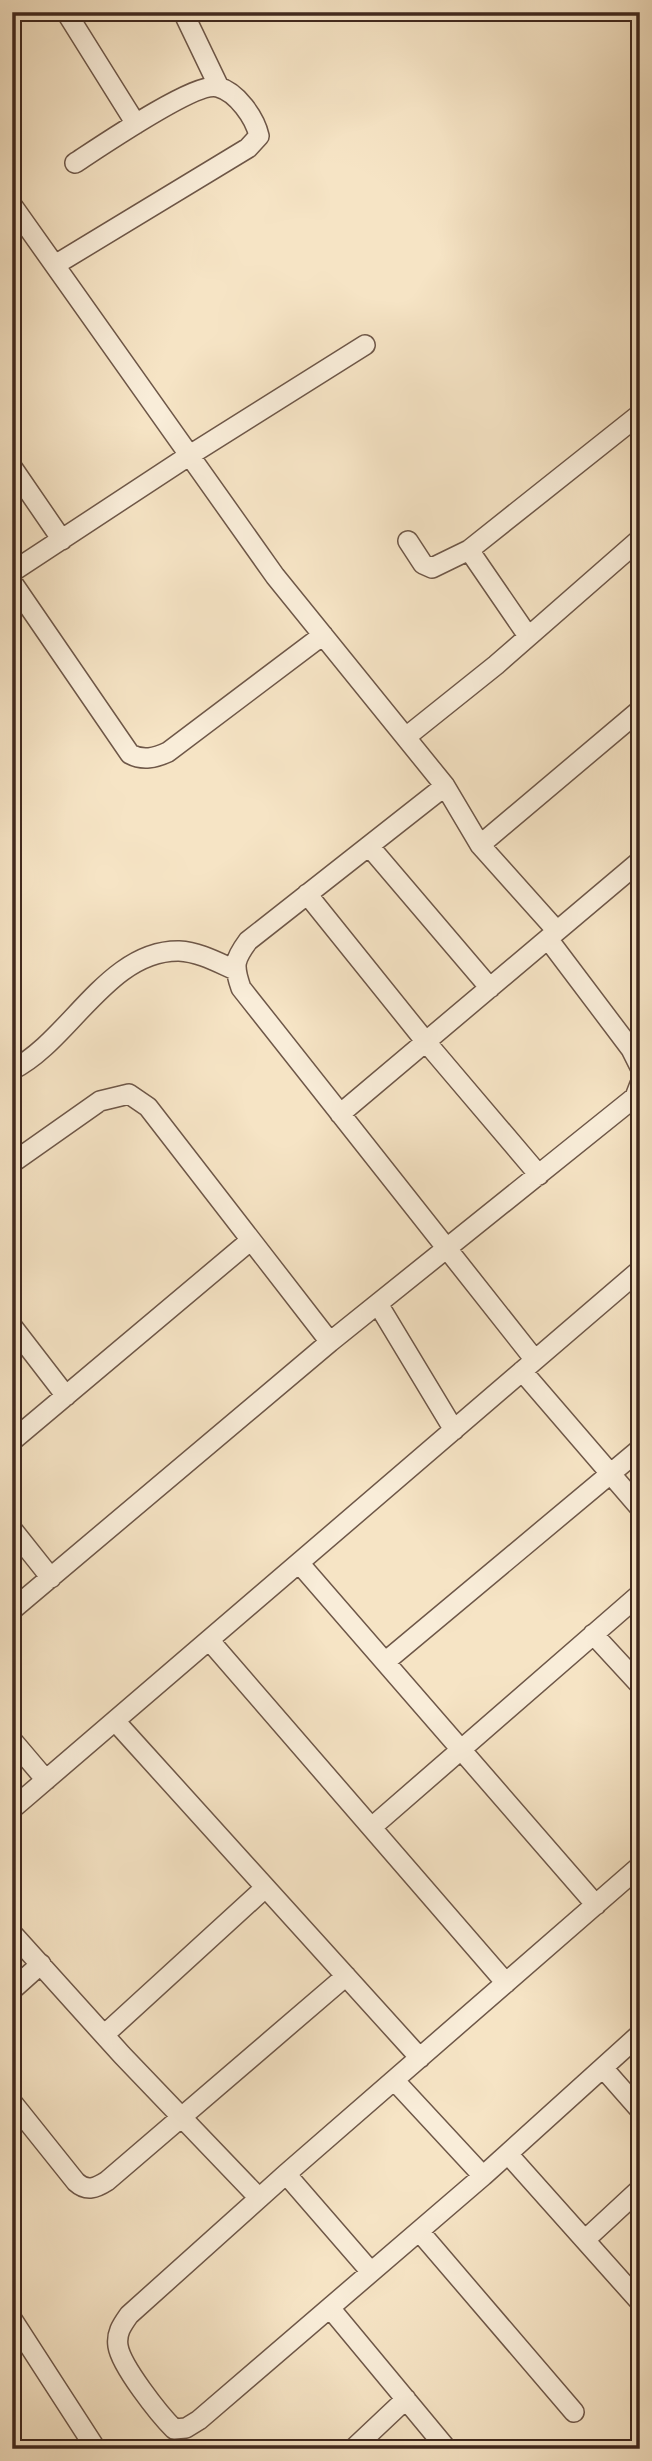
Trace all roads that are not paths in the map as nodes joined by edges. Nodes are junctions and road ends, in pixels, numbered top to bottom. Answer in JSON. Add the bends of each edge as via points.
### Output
{"nodes":[{"id":1,"x":66,"y":12,"type":"edge"},
{"id":2,"x":183,"y":12,"type":"edge"},
{"id":3,"x":219,"y":87,"type":"junction"},
{"id":4,"x":136,"y":124,"type":"junction"},
{"id":5,"x":75,"y":163,"type":"dead end"},
{"id":6,"x":12,"y":205,"type":"edge"},
{"id":7,"x":55,"y":265,"type":"junction"},
{"id":8,"x":365,"y":345,"type":"dead end"},
{"id":9,"x":640,"y":414,"type":"edge"},
{"id":10,"x":190,"y":454,"type":"junction"},
{"id":11,"x":12,"y":467,"type":"edge"},
{"id":12,"x":640,"y":539,"type":"edge"},
{"id":13,"x":62,"y":540,"type":"junction"},
{"id":14,"x":408,"y":541,"type":"dead end"},
{"id":15,"x":469,"y":550,"type":"junction"},
{"id":16,"x":12,"y":572,"type":"edge"},
{"id":17,"x":12,"y":582,"type":"edge"},
{"id":18,"x":323,"y":635,"type":"junction"},
{"id":19,"x":528,"y":636,"type":"junction"},
{"id":20,"x":640,"y":710,"type":"edge"},
{"id":21,"x":406,"y":737,"type":"junction"},
{"id":22,"x":445,"y":786,"type":"junction"},
{"id":23,"x":480,"y":845,"type":"junction"},
{"id":24,"x":369,"y":846,"type":"junction"},
{"id":25,"x":640,"y":861,"type":"edge"},
{"id":26,"x":307,"y":894,"type":"junction"},
{"id":27,"x":552,"y":935,"type":"junction"},
{"id":28,"x":234,"y":970,"type":"junction"},
{"id":29,"x":490,"y":988,"type":"junction"},
{"id":30,"x":426,"y":1042,"type":"junction"},
{"id":31,"x":640,"y":1067,"type":"edge"},
{"id":32,"x":12,"y":1070,"type":"edge"},
{"id":33,"x":640,"y":1084,"type":"edge"},
{"id":34,"x":340,"y":1114,"type":"junction"},
{"id":35,"x":12,"y":1163,"type":"edge"},
{"id":36,"x":539,"y":1175,"type":"junction"},
{"id":37,"x":251,"y":1240,"type":"junction"},
{"id":38,"x":448,"y":1249,"type":"junction"},
{"id":39,"x":640,"y":1270,"type":"edge"},
{"id":40,"x":378,"y":1304,"type":"junction"},
{"id":41,"x":12,"y":1326,"type":"edge"},
{"id":42,"x":330,"y":1342,"type":"junction"},
{"id":43,"x":529,"y":1366,"type":"junction"},
{"id":44,"x":66,"y":1396,"type":"junction"},
{"id":45,"x":454,"y":1430,"type":"junction"},
{"id":46,"x":12,"y":1441,"type":"edge"},
{"id":47,"x":640,"y":1449,"type":"edge"},
{"id":48,"x":610,"y":1474,"type":"junction"},
{"id":49,"x":640,"y":1508,"type":"edge"},
{"id":50,"x":12,"y":1529,"type":"edge"},
{"id":51,"x":299,"y":1563,"type":"junction"},
{"id":52,"x":51,"y":1578,"type":"junction"},
{"id":53,"x":640,"y":1594,"type":"edge"},
{"id":54,"x":12,"y":1611,"type":"edge"},
{"id":55,"x":593,"y":1634,"type":"junction"},
{"id":56,"x":209,"y":1640,"type":"junction"},
{"id":57,"x":385,"y":1662,"type":"junction"},
{"id":58,"x":640,"y":1685,"type":"edge"},
{"id":59,"x":114,"y":1721,"type":"junction"},
{"id":60,"x":12,"y":1740,"type":"edge"},
{"id":61,"x":460,"y":1748,"type":"junction"},
{"id":62,"x":46,"y":1780,"type":"junction"},
{"id":63,"x":12,"y":1809,"type":"edge"},
{"id":64,"x":372,"y":1827,"type":"junction"},
{"id":65,"x":640,"y":1866,"type":"edge"},
{"id":66,"x":265,"y":1888,"type":"junction"},
{"id":67,"x":596,"y":1905,"type":"junction"},
{"id":68,"x":12,"y":1933,"type":"edge"},
{"id":69,"x":40,"y":1964,"type":"junction"},
{"id":70,"x":346,"y":1976,"type":"junction"},
{"id":71,"x":506,"y":1983,"type":"junction"},
{"id":72,"x":12,"y":1990,"type":"edge"},
{"id":73,"x":640,"y":2034,"type":"edge"},
{"id":74,"x":104,"y":2035,"type":"junction"},
{"id":75,"x":420,"y":2058,"type":"junction"},
{"id":76,"x":603,"y":2068,"type":"junction"},
{"id":77,"x":394,"y":2080,"type":"junction"},
{"id":78,"x":12,"y":2102,"type":"edge"},
{"id":79,"x":640,"y":2110,"type":"edge"},
{"id":80,"x":181,"y":2118,"type":"junction"},
{"id":81,"x":508,"y":2154,"type":"junction"},
{"id":82,"x":286,"y":2174,"type":"junction"},
{"id":83,"x":483,"y":2176,"type":"junction"},
{"id":84,"x":640,"y":2189,"type":"edge"},
{"id":85,"x":259,"y":2198,"type":"junction"},
{"id":86,"x":419,"y":2231,"type":"junction"},
{"id":87,"x":586,"y":2239,"type":"junction"},
{"id":88,"x":371,"y":2272,"type":"junction"},
{"id":89,"x":640,"y":2302,"type":"edge"},
{"id":90,"x":330,"y":2308,"type":"junction"},
{"id":91,"x":12,"y":2319,"type":"edge"},
{"id":92,"x":406,"y":2399,"type":"junction"},
{"id":93,"x":574,"y":2412,"type":"dead end"},
{"id":94,"x":96,"y":2449,"type":"edge"},
{"id":95,"x":353,"y":2449,"type":"edge"},
{"id":96,"x":447,"y":2449,"type":"edge"}],
"edges":[{"from":1,"to":4,"type":"street"},
{"from":2,"to":3,"type":"street"},
{"from":3,"to":4,"type":"street","via":[[204,87]]},
{"from":3,"to":7,"type":"street","via":[[236,97],[249,114],[258,130],[257,140]]},
{"from":4,"to":5,"type":"street"},
{"from":6,"to":7,"type":"street"},
{"from":7,"to":10,"type":"street"},
{"from":8,"to":10,"type":"street"},
{"from":9,"to":15,"type":"street"},
{"from":10,"to":13,"type":"street"},
{"from":10,"to":18,"type":"street","via":[[275,576]]},
{"from":11,"to":13,"type":"street"},
{"from":12,"to":19,"type":"street"},
{"from":13,"to":16,"type":"street"},
{"from":14,"to":15,"type":"street","via":[[423,564],[432,568]]},
{"from":15,"to":19,"type":"street"},
{"from":17,"to":18,"type":"street","via":[[130,754],[138,758],[168,752]]},
{"from":18,"to":21,"type":"street"},
{"from":19,"to":21,"type":"street"},
{"from":20,"to":23,"type":"street"},
{"from":21,"to":22,"type":"street"},
{"from":22,"to":23,"type":"street"},
{"from":22,"to":24,"type":"street"},
{"from":23,"to":27,"type":"street"},
{"from":24,"to":26,"type":"street"},
{"from":24,"to":29,"type":"street"},
{"from":25,"to":27,"type":"street"},
{"from":26,"to":28,"type":"street","via":[[248,941]]},
{"from":26,"to":30,"type":"street"},
{"from":27,"to":29,"type":"street"},
{"from":27,"to":31,"type":"street"},
{"from":28,"to":32,"type":"street","via":[[178,951],[139,960],[119,973],[31,1060]]},
{"from":28,"to":34,"type":"street","via":[[241,988]]},
{"from":29,"to":30,"type":"street"},
{"from":30,"to":34,"type":"street"},
{"from":30,"to":36,"type":"street"},
{"from":33,"to":36,"type":"street","via":[[635,1097]]},
{"from":34,"to":38,"type":"street"},
{"from":35,"to":37,"type":"street","via":[[100,1101],[129,1094],[148,1107]]},
{"from":36,"to":38,"type":"street"},
{"from":37,"to":42,"type":"street"},
{"from":37,"to":44,"type":"street"},
{"from":38,"to":40,"type":"street"},
{"from":38,"to":43,"type":"street"},
{"from":39,"to":43,"type":"street"},
{"from":40,"to":42,"type":"street"},
{"from":40,"to":45,"type":"street"},
{"from":41,"to":44,"type":"street"},
{"from":42,"to":52,"type":"street"},
{"from":43,"to":45,"type":"street"},
{"from":43,"to":48,"type":"street"},
{"from":44,"to":46,"type":"street"},
{"from":45,"to":51,"type":"street"},
{"from":47,"to":48,"type":"street"},
{"from":48,"to":49,"type":"street"},
{"from":48,"to":57,"type":"street"},
{"from":50,"to":52,"type":"street"},
{"from":51,"to":56,"type":"street"},
{"from":51,"to":57,"type":"street"},
{"from":52,"to":54,"type":"street"},
{"from":53,"to":55,"type":"street"},
{"from":55,"to":58,"type":"street"},
{"from":55,"to":61,"type":"street"},
{"from":56,"to":59,"type":"street"},
{"from":56,"to":64,"type":"street"},
{"from":57,"to":61,"type":"street"},
{"from":59,"to":62,"type":"street"},
{"from":59,"to":66,"type":"street"},
{"from":60,"to":62,"type":"street"},
{"from":61,"to":64,"type":"street"},
{"from":61,"to":67,"type":"street"},
{"from":62,"to":63,"type":"street"},
{"from":64,"to":71,"type":"street"},
{"from":65,"to":67,"type":"street"},
{"from":66,"to":70,"type":"street"},
{"from":66,"to":74,"type":"street"},
{"from":67,"to":71,"type":"street"},
{"from":68,"to":69,"type":"street"},
{"from":69,"to":72,"type":"street"},
{"from":69,"to":74,"type":"street"},
{"from":70,"to":75,"type":"street"},
{"from":70,"to":80,"type":"street"},
{"from":71,"to":75,"type":"street"},
{"from":73,"to":76,"type":"street"},
{"from":74,"to":80,"type":"street"},
{"from":75,"to":77,"type":"street"},
{"from":76,"to":79,"type":"street"},
{"from":76,"to":81,"type":"street"},
{"from":77,"to":82,"type":"street"},
{"from":77,"to":83,"type":"street"},
{"from":78,"to":80,"type":"street","via":[[76,2182],[91,2189],[107,2181]]},
{"from":80,"to":85,"type":"street"},
{"from":81,"to":83,"type":"street"},
{"from":81,"to":87,"type":"street"},
{"from":82,"to":85,"type":"street"},
{"from":82,"to":88,"type":"street"},
{"from":83,"to":86,"type":"street"},
{"from":84,"to":87,"type":"street"},
{"from":85,"to":90,"type":"street","via":[[129,2315],[120,2328],[118,2345],[124,2363],[167,2422],[174,2429],[186,2428]]},
{"from":86,"to":88,"type":"street"},
{"from":86,"to":93,"type":"street"},
{"from":87,"to":89,"type":"street"},
{"from":88,"to":90,"type":"street"},
{"from":90,"to":92,"type":"street"},
{"from":91,"to":94,"type":"street"},
{"from":92,"to":95,"type":"street"},
{"from":92,"to":96,"type":"street"}]}
